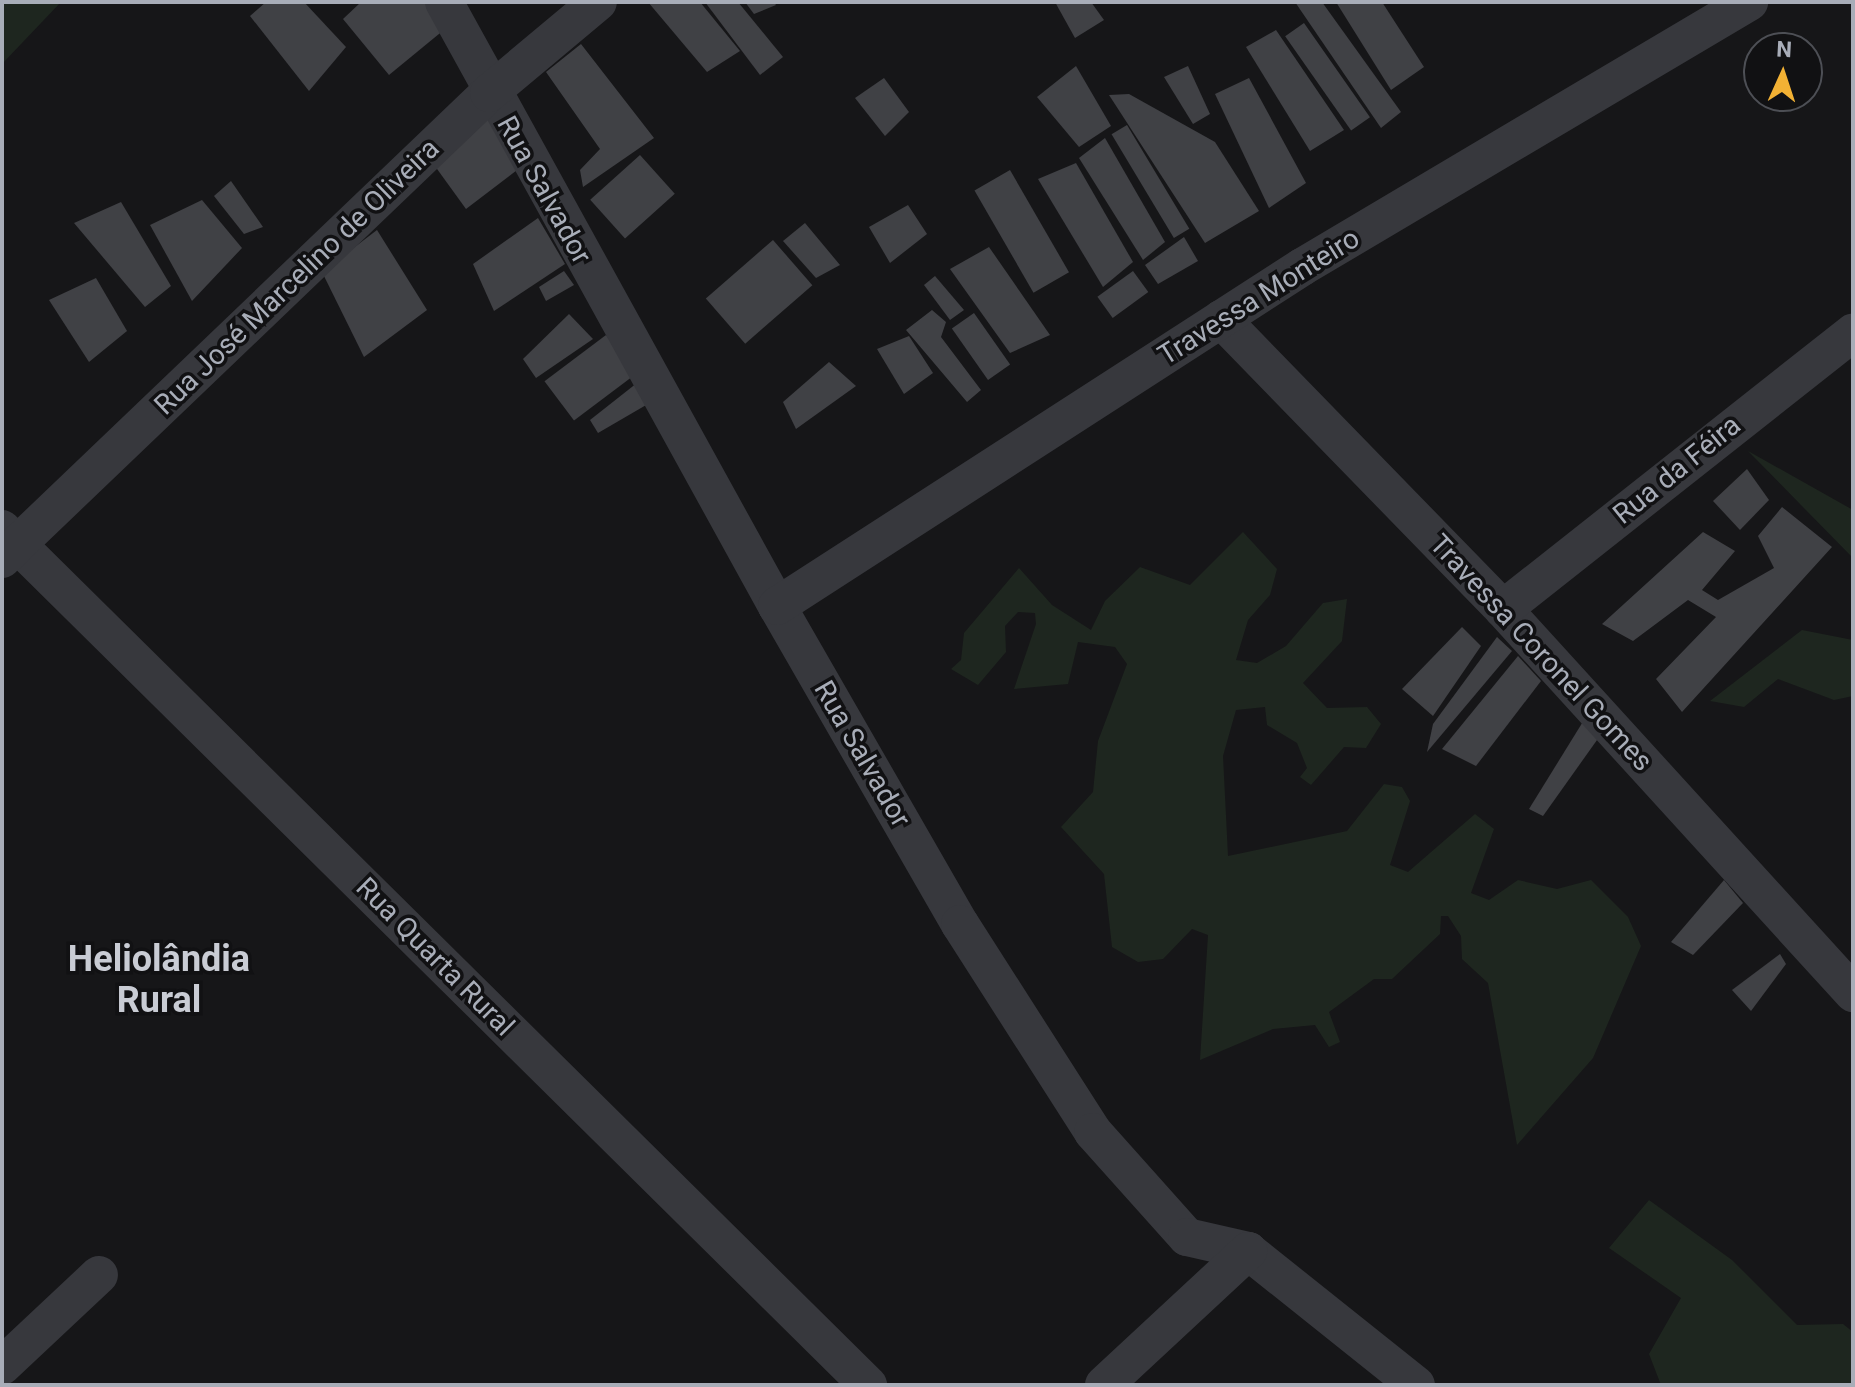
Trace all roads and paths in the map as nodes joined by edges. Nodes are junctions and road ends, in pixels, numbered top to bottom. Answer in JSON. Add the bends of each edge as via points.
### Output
{"nodes":[{"id":1,"x":444,"y":2,"type":"edge"},
{"id":2,"x":598,"y":2,"type":"edge"},
{"id":3,"x":1749,"y":2,"type":"edge"},
{"id":4,"x":489,"y":93,"type":"junction"},
{"id":5,"x":1221,"y":319,"type":"junction"},
{"id":6,"x":1853,"y":333,"type":"edge"},
{"id":7,"x":7,"y":544,"type":"edge"},
{"id":8,"x":777,"y":606,"type":"junction"},
{"id":9,"x":1503,"y":609,"type":"junction"},
{"id":10,"x":1853,"y":993,"type":"edge"},
{"id":11,"x":1248,"y":1251,"type":"junction"},
{"id":12,"x":99,"y":1275,"type":"dead end"},
{"id":13,"x":2,"y":1366,"type":"edge"},
{"id":14,"x":868,"y":1385,"type":"edge"},
{"id":15,"x":1104,"y":1385,"type":"edge"},
{"id":16,"x":1416,"y":1385,"type":"edge"}],
"edges":[{"from":1,"to":4,"type":"street","name":"Rua Salvador"},
{"from":2,"to":4,"type":"street","name":"Rua José Marcelino de Oliveira"},
{"from":3,"to":5,"type":"street","name":"Travessa Monteiro"},
{"from":4,"to":7,"type":"street","name":"Rua José Marcelino de Oliveira"},
{"from":4,"to":8,"type":"street","name":"Rua Salvador"},
{"from":5,"to":8,"type":"street","name":"Travessa Monteiro"},
{"from":5,"to":9,"type":"street","name":"Travessa Coronel Gomes"},
{"from":6,"to":9,"type":"street","name":"Rua da Féira"},
{"from":7,"to":14,"type":"street","name":"Rua Quarta Rural"},
{"from":8,"to":11,"type":"street","name":"Rua Salvador","via":[[960,924],[1093,1132],[1187,1237]]},
{"from":9,"to":10,"type":"street","name":"Travessa Coronel Gomes"},
{"from":11,"to":15,"type":"street"},
{"from":11,"to":16,"type":"street","name":"Rua Salvador"},
{"from":12,"to":13,"type":"street"}]}
